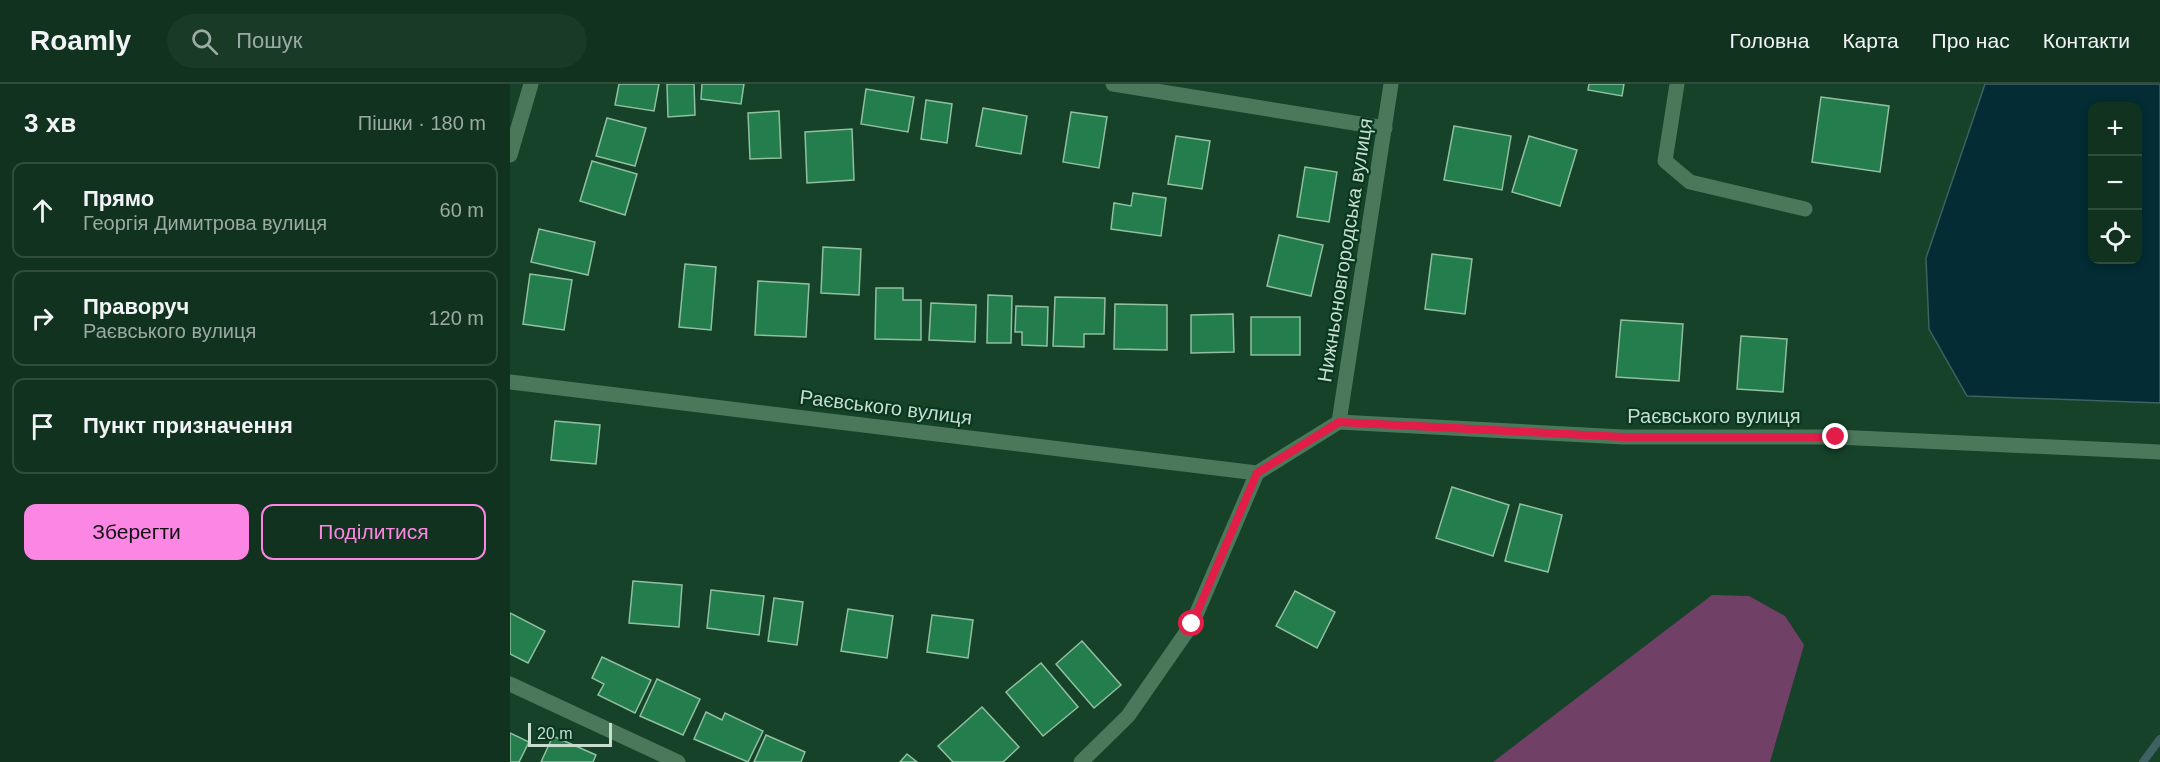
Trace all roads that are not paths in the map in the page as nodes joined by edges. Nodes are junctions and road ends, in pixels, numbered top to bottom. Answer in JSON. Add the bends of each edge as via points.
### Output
{"nodes":[{"id":1,"x":531,"y":84,"type":"edge"},
{"id":2,"x":1113,"y":84,"type":"edge"},
{"id":3,"x":1390,"y":84,"type":"edge"},
{"id":4,"x":1677,"y":84,"type":"edge"},
{"id":5,"x":1385,"y":129,"type":"junction"},
{"id":6,"x":510,"y":155,"type":"edge"},
{"id":7,"x":1804,"y":209,"type":"dead end"},
{"id":8,"x":510,"y":382,"type":"edge"},
{"id":9,"x":1339,"y":422,"type":"junction"},
{"id":10,"x":2160,"y":452,"type":"edge"},
{"id":11,"x":1257,"y":473,"type":"junction"},
{"id":12,"x":510,"y":684,"type":"edge"},
{"id":13,"x":678,"y":762,"type":"edge"},
{"id":14,"x":1081,"y":762,"type":"edge"}],
"edges":[{"from":1,"to":6,"type":"street"},
{"from":2,"to":5,"type":"street"},
{"from":3,"to":5,"type":"street","name":"Нижньоновгородська вулиця"},
{"from":4,"to":7,"type":"street","via":[[1665,161],[1690,182]]},
{"from":5,"to":9,"type":"street","name":"Нижньоновгородська вулиця"},
{"from":8,"to":11,"type":"street","name":"Раєвського вулиця"},
{"from":9,"to":10,"type":"street","name":"Раєвського вулиця","via":[[1623,437],[1836,437]]},
{"from":9,"to":11,"type":"street"},
{"from":11,"to":14,"type":"street","via":[[1192,624],[1128,716]]},
{"from":12,"to":13,"type":"street"}]}
